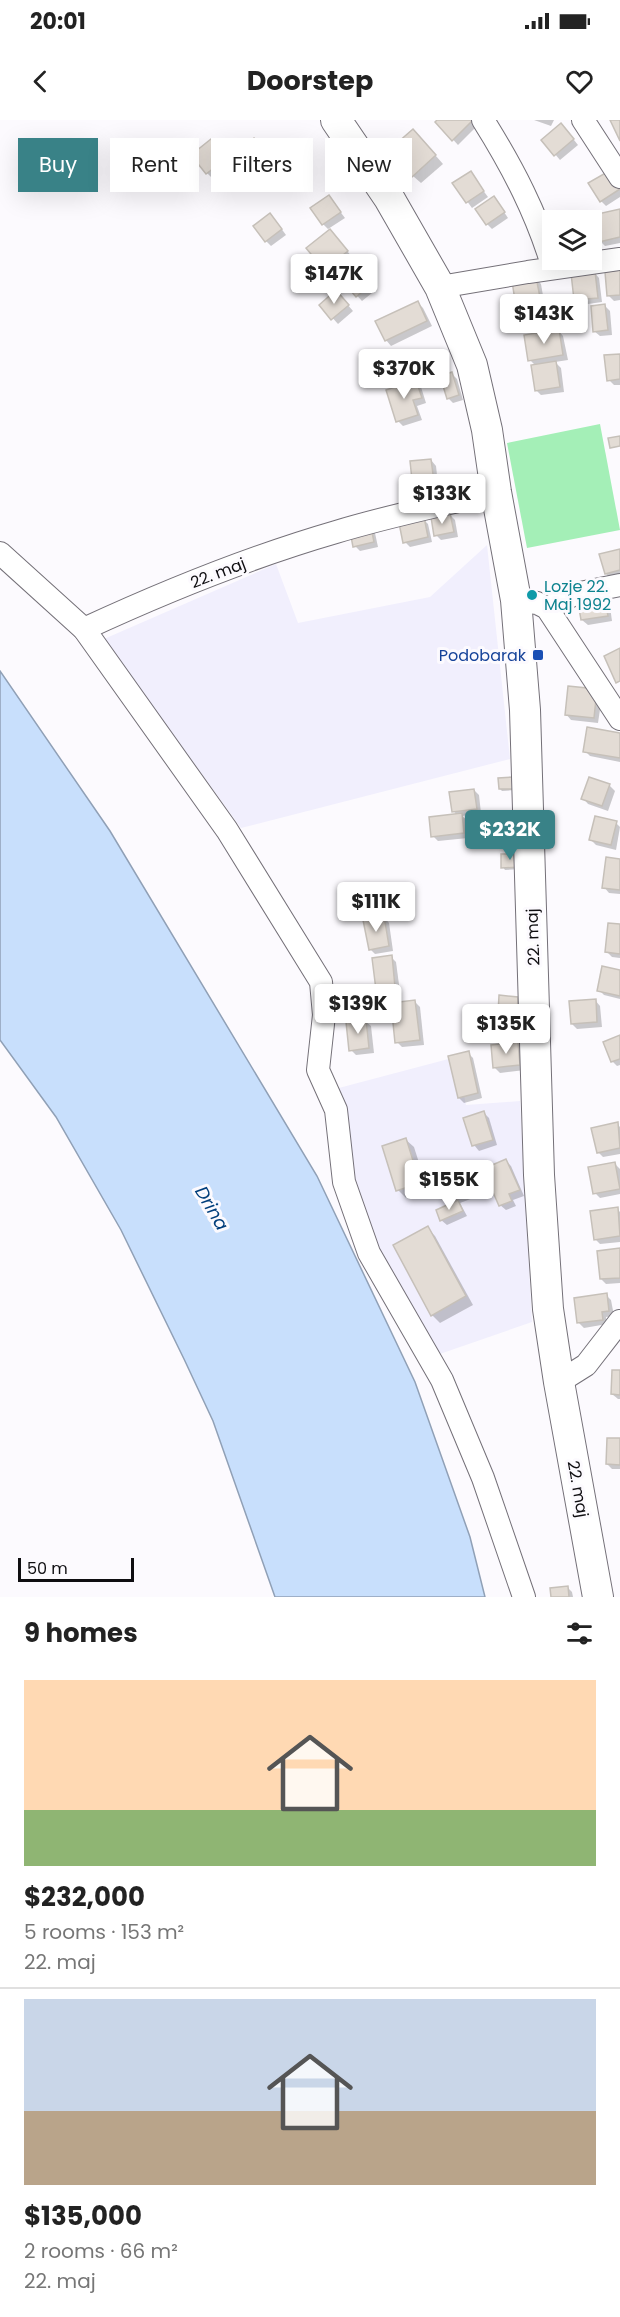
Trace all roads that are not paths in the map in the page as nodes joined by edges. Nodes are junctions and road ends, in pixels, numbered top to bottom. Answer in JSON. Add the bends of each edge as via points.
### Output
{"nodes":[{"id":1,"x":336,"y":120,"type":"edge"},
{"id":2,"x":483,"y":120,"type":"edge"},
{"id":3,"x":583,"y":120,"type":"edge"},
{"id":4,"x":620,"y":177,"type":"edge"},
{"id":5,"x":542,"y":232,"type":"edge"},
{"id":6,"x":620,"y":259,"type":"edge"},
{"id":7,"x":602,"y":261,"type":"edge"},
{"id":8,"x":542,"y":270,"type":"edge"},
{"id":9,"x":440,"y":287,"type":"junction"},
{"id":10,"x":496,"y":492,"type":"junction"},
{"id":11,"x":0,"y":553,"type":"edge"},
{"id":12,"x":620,"y":585,"type":"edge"},
{"id":13,"x":516,"y":600,"type":"junction"},
{"id":14,"x":547,"y":608,"type":"junction"},
{"id":15,"x":84,"y":629,"type":"junction"},
{"id":16,"x":620,"y":718,"type":"edge"},
{"id":17,"x":620,"y":1321,"type":"edge"},
{"id":18,"x":559,"y":1382,"type":"junction"},
{"id":19,"x":525,"y":1597,"type":"edge"},
{"id":20,"x":598,"y":1597,"type":"edge"}],
"edges":[{"from":1,"to":9,"type":"main road","name":"22. maj","via":[[389,198]]},
{"from":2,"to":5,"type":"street","via":[[506,157]]},
{"from":3,"to":4,"type":"street"},
{"from":6,"to":7,"type":"street"},
{"from":8,"to":9,"type":"street"},
{"from":9,"to":10,"type":"main road","name":"22. maj","via":[[472,364],[488,430]]},
{"from":10,"to":13,"type":"main road","name":"22. maj"},
{"from":10,"to":15,"type":"street","name":"22. maj","via":[[301,542],[133,606]]},
{"from":11,"to":15,"type":"street"},
{"from":12,"to":14,"type":"street","via":[[575,594]]},
{"from":13,"to":14,"type":"street"},
{"from":13,"to":18,"type":"main road","name":"22. maj","via":[[525,710],[539,1175],[548,1310]]},
{"from":14,"to":16,"type":"street"},
{"from":15,"to":19,"type":"street","via":[[227,830],[321,982],[324,1015],[318,1070],[336,1110],[344,1182],[369,1253],[442,1380],[483,1478]]},
{"from":17,"to":18,"type":"street","via":[[586,1365]]},
{"from":18,"to":20,"type":"main road","name":"22. maj"}]}
